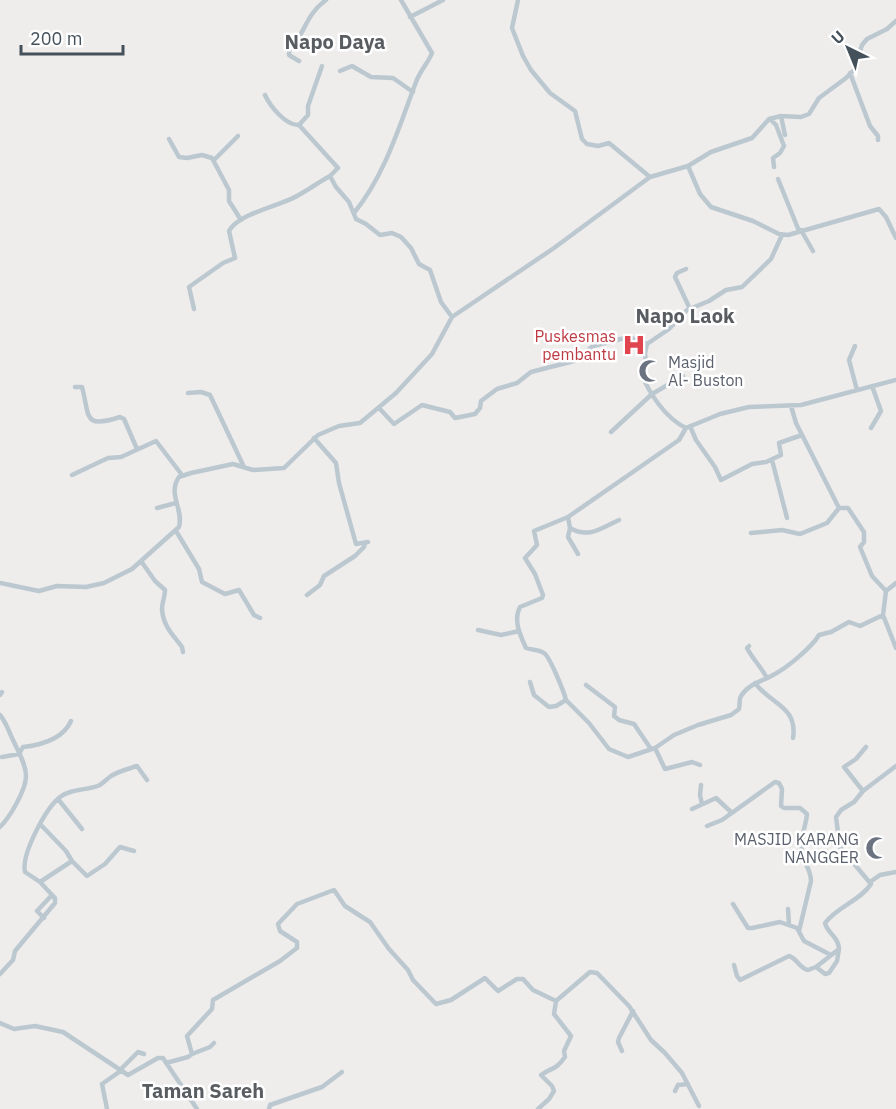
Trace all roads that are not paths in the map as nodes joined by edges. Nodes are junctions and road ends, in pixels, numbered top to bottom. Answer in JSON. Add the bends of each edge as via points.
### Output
{"nodes":[{"id":1,"x":326,"y":0,"type":"edge"},
{"id":2,"x":401,"y":0,"type":"edge"},
{"id":3,"x":443,"y":0,"type":"edge"},
{"id":4,"x":518,"y":0,"type":"edge"},
{"id":5,"x":410,"y":18,"type":"junction"},
{"id":6,"x":896,"y":21,"type":"edge"},
{"id":7,"x":299,"y":62,"type":"dead end"},
{"id":8,"x":322,"y":66,"type":"dead end"},
{"id":9,"x":340,"y":71,"type":"dead end"},
{"id":10,"x":850,"y":74,"type":"junction"},
{"id":11,"x":413,"y":92,"type":"junction"},
{"id":12,"x":265,"y":95,"type":"dead end"},
{"id":13,"x":781,"y":117,"type":"junction"},
{"id":14,"x":770,"y":119,"type":"junction"},
{"id":15,"x":299,"y":126,"type":"junction"},
{"id":16,"x":785,"y":135,"type":"dead end"},
{"id":17,"x":238,"y":136,"type":"dead end"},
{"id":18,"x":170,"y":139,"type":"dead end"},
{"id":19,"x":878,"y":140,"type":"dead end"},
{"id":20,"x":214,"y":160,"type":"junction"},
{"id":21,"x":688,"y":166,"type":"junction"},
{"id":22,"x":774,"y":167,"type":"dead end"},
{"id":23,"x":330,"y":176,"type":"junction"},
{"id":24,"x":650,"y":177,"type":"junction"},
{"id":25,"x":778,"y":179,"type":"dead end"},
{"id":26,"x":354,"y":213,"type":"junction"},
{"id":27,"x":240,"y":220,"type":"junction"},
{"id":28,"x":800,"y":231,"type":"junction"},
{"id":29,"x":782,"y":235,"type":"junction"},
{"id":30,"x":896,"y":238,"type":"edge"},
{"id":31,"x":813,"y":251,"type":"dead end"},
{"id":32,"x":686,"y":269,"type":"dead end"},
{"id":33,"x":194,"y":309,"type":"dead end"},
{"id":34,"x":690,"y":309,"type":"junction"},
{"id":35,"x":452,"y":317,"type":"junction"},
{"id":36,"x":647,"y":344,"type":"junction"},
{"id":37,"x":855,"y":346,"type":"dead end"},
{"id":38,"x":683,"y":376,"type":"dead end"},
{"id":39,"x":896,"y":380,"type":"edge"},
{"id":40,"x":872,"y":386,"type":"junction"},
{"id":41,"x":75,"y":387,"type":"dead end"},
{"id":42,"x":857,"y":390,"type":"junction"},
{"id":43,"x":188,"y":393,"type":"dead end"},
{"id":44,"x":652,"y":394,"type":"junction"},
{"id":45,"x":791,"y":406,"type":"junction"},
{"id":46,"x":379,"y":408,"type":"junction"},
{"id":47,"x":688,"y":427,"type":"junction"},
{"id":48,"x":871,"y":428,"type":"dead end"},
{"id":49,"x":611,"y":432,"type":"dead end"},
{"id":50,"x":802,"y":435,"type":"junction"},
{"id":51,"x":314,"y":438,"type":"junction"},
{"id":52,"x":137,"y":449,"type":"junction"},
{"id":53,"x":772,"y":460,"type":"junction"},
{"id":54,"x":244,"y":467,"type":"junction"},
{"id":55,"x":72,"y":475,"type":"dead end"},
{"id":56,"x":182,"y":475,"type":"junction"},
{"id":57,"x":176,"y":503,"type":"junction"},
{"id":58,"x":157,"y":508,"type":"dead end"},
{"id":59,"x":839,"y":508,"type":"junction"},
{"id":60,"x":568,"y":517,"type":"junction"},
{"id":61,"x":786,"y":518,"type":"dead end"},
{"id":62,"x":619,"y":520,"type":"dead end"},
{"id":63,"x":570,"y":528,"type":"junction"},
{"id":64,"x":176,"y":531,"type":"junction"},
{"id":65,"x":751,"y":533,"type":"dead end"},
{"id":66,"x":578,"y":554,"type":"dead end"},
{"id":67,"x":141,"y":561,"type":"junction"},
{"id":68,"x":0,"y":583,"type":"edge"},
{"id":69,"x":896,"y":583,"type":"edge"},
{"id":70,"x":885,"y":591,"type":"junction"},
{"id":71,"x":307,"y":595,"type":"dead end"},
{"id":72,"x":883,"y":615,"type":"junction"},
{"id":73,"x":260,"y":618,"type":"dead end"},
{"id":74,"x":478,"y":630,"type":"dead end"},
{"id":75,"x":519,"y":631,"type":"junction"},
{"id":76,"x":749,"y":646,"type":"dead end"},
{"id":77,"x":896,"y":648,"type":"edge"},
{"id":78,"x":183,"y":652,"type":"dead end"},
{"id":79,"x":767,"y":678,"type":"junction"},
{"id":80,"x":530,"y":682,"type":"dead end"},
{"id":81,"x":755,"y":683,"type":"junction"},
{"id":82,"x":586,"y":686,"type":"dead end"},
{"id":83,"x":566,"y":700,"type":"junction"},
{"id":84,"x":0,"y":715,"type":"edge"},
{"id":85,"x":70,"y":720,"type":"dead end"},
{"id":86,"x":793,"y":738,"type":"dead end"},
{"id":87,"x":866,"y":747,"type":"dead end"},
{"id":88,"x":653,"y":748,"type":"junction"},
{"id":89,"x":19,"y":754,"type":"junction"},
{"id":90,"x":2,"y":757,"type":"dead end"},
{"id":91,"x":699,"y":765,"type":"dead end"},
{"id":92,"x":896,"y":767,"type":"edge"},
{"id":93,"x":147,"y":780,"type":"dead end"},
{"id":94,"x":701,"y":785,"type":"dead end"},
{"id":95,"x":863,"y":791,"type":"junction"},
{"id":96,"x":58,"y":799,"type":"junction"},
{"id":97,"x":702,"y":804,"type":"junction"},
{"id":98,"x":692,"y":809,"type":"dead end"},
{"id":99,"x":731,"y":812,"type":"junction"},
{"id":100,"x":0,"y":816,"type":"edge"},
{"id":101,"x":6,"y":821,"type":"junction"},
{"id":102,"x":40,"y":825,"type":"junction"},
{"id":103,"x":707,"y":826,"type":"dead end"},
{"id":104,"x":0,"y":827,"type":"edge"},
{"id":105,"x":82,"y":829,"type":"dead end"},
{"id":106,"x":134,"y":851,"type":"dead end"},
{"id":107,"x":72,"y":861,"type":"junction"},
{"id":108,"x":896,"y":872,"type":"edge"},
{"id":109,"x":40,"y":882,"type":"junction"},
{"id":110,"x":870,"y":882,"type":"junction"},
{"id":111,"x":52,"y":895,"type":"junction"},
{"id":112,"x":733,"y":904,"type":"dead end"},
{"id":113,"x":788,"y":909,"type":"dead end"},
{"id":114,"x":44,"y":918,"type":"junction"},
{"id":115,"x":789,"y":925,"type":"junction"},
{"id":116,"x":799,"y":931,"type":"junction"},
{"id":117,"x":839,"y":949,"type":"junction"},
{"id":118,"x":830,"y":954,"type":"junction"},
{"id":119,"x":734,"y":965,"type":"dead end"},
{"id":120,"x":816,"y":967,"type":"junction"},
{"id":121,"x":0,"y":974,"type":"edge"},
{"id":122,"x":556,"y":1001,"type":"junction"},
{"id":123,"x":633,"y":1011,"type":"junction"},
{"id":124,"x":0,"y":1023,"type":"edge"},
{"id":125,"x":214,"y":1043,"type":"dead end"},
{"id":126,"x":622,"y":1051,"type":"dead end"},
{"id":127,"x":144,"y":1054,"type":"dead end"},
{"id":128,"x":192,"y":1054,"type":"junction"},
{"id":129,"x":166,"y":1063,"type":"junction"},
{"id":130,"x":122,"y":1070,"type":"junction"},
{"id":131,"x":342,"y":1072,"type":"dead end"},
{"id":132,"x":688,"y":1084,"type":"junction"},
{"id":133,"x":675,"y":1091,"type":"dead end"},
{"id":134,"x":699,"y":1106,"type":"dead end"},
{"id":135,"x":107,"y":1109,"type":"edge"},
{"id":136,"x":197,"y":1109,"type":"edge"},
{"id":137,"x":268,"y":1109,"type":"edge"},
{"id":138,"x":538,"y":1109,"type":"edge"}],
"edges":[{"from":1,"to":7,"type":"street","via":[[310,14],[289,50]]},
{"from":2,"to":5,"type":"street"},
{"from":3,"to":5,"type":"street"},
{"from":4,"to":24,"type":"street","via":[[512,28],[523,56],[548,92],[575,111],[583,141],[598,146],[608,142]]},
{"from":5,"to":11,"type":"street","via":[[432,53]]},
{"from":6,"to":10,"type":"street","via":[[864,42]]},
{"from":8,"to":15,"type":"street","via":[[308,115]]},
{"from":9,"to":11,"type":"street","via":[[351,65],[371,76],[393,78]]},
{"from":10,"to":13,"type":"street","via":[[819,98],[809,114]]},
{"from":10,"to":19,"type":"street"},
{"from":11,"to":26,"type":"street","via":[[375,183]]},
{"from":12,"to":15,"type":"street","via":[[274,109]]},
{"from":13,"to":14,"type":"street"},
{"from":13,"to":16,"type":"street"},
{"from":14,"to":21,"type":"street","via":[[752,138],[711,152]]},
{"from":14,"to":22,"type":"street","via":[[784,146],[773,158]]},
{"from":15,"to":23,"type":"street","via":[[338,168]]},
{"from":17,"to":20,"type":"street"},
{"from":18,"to":20,"type":"street","via":[[179,157],[202,155]]},
{"from":20,"to":27,"type":"street"},
{"from":21,"to":24,"type":"street"},
{"from":21,"to":29,"type":"street","via":[[699,194],[711,207],[753,220]]},
{"from":23,"to":26,"type":"street"},
{"from":23,"to":27,"type":"street","via":[[296,197]]},
{"from":24,"to":35,"type":"street"},
{"from":25,"to":28,"type":"street"},
{"from":26,"to":35,"type":"street","via":[[356,219],[380,235],[392,233],[405,241],[419,264],[430,270],[441,302]]},
{"from":27,"to":33,"type":"street","via":[[230,229],[235,258],[189,287]]},
{"from":28,"to":29,"type":"street"},
{"from":28,"to":30,"type":"street","via":[[879,209]]},
{"from":28,"to":31,"type":"street"},
{"from":29,"to":34,"type":"street","via":[[771,260],[742,286]]},
{"from":32,"to":34,"type":"street","via":[[675,277]]},
{"from":34,"to":36,"type":"street"},
{"from":35,"to":46,"type":"street","via":[[432,354]]},
{"from":36,"to":44,"type":"street","via":[[646,365],[640,371]]},
{"from":36,"to":46,"type":"street","via":[[629,337],[593,346],[574,361],[531,372],[517,383],[497,389],[482,400],[476,414],[455,418],[450,412],[422,405],[394,424]]},
{"from":37,"to":42,"type":"street","via":[[849,360]]},
{"from":38,"to":44,"type":"street"},
{"from":39,"to":40,"type":"street"},
{"from":40,"to":42,"type":"street"},
{"from":40,"to":48,"type":"street","via":[[881,411]]},
{"from":41,"to":52,"type":"street","via":[[82,387],[88,416],[94,422],[124,418]]},
{"from":42,"to":45,"type":"street"},
{"from":43,"to":54,"type":"street","via":[[210,395]]},
{"from":44,"to":47,"type":"street","via":[[677,422]]},
{"from":44,"to":49,"type":"street"},
{"from":45,"to":47,"type":"street","via":[[749,406]]},
{"from":45,"to":50,"type":"street"},
{"from":46,"to":51,"type":"street","via":[[360,423],[339,426]]},
{"from":47,"to":53,"type":"street","via":[[720,480]]},
{"from":47,"to":60,"type":"street","via":[[680,440]]},
{"from":50,"to":53,"type":"street","via":[[779,443],[781,455]]},
{"from":50,"to":59,"type":"street"},
{"from":51,"to":54,"type":"street","via":[[284,468]]},
{"from":51,"to":71,"type":"street","via":[[336,463],[356,544],[366,543],[355,556],[324,576],[320,585]]},
{"from":52,"to":55,"type":"street"},
{"from":52,"to":56,"type":"street","via":[[158,442]]},
{"from":53,"to":61,"type":"street"},
{"from":54,"to":56,"type":"street","via":[[227,465]]},
{"from":56,"to":57,"type":"street","via":[[174,489]]},
{"from":57,"to":58,"type":"street"},
{"from":57,"to":64,"type":"street","via":[[180,521]]},
{"from":59,"to":65,"type":"street","via":[[827,523],[800,534],[782,530]]},
{"from":59,"to":70,"type":"street","via":[[848,508],[863,530],[861,548],[872,576]]},
{"from":60,"to":63,"type":"street"},
{"from":60,"to":75,"type":"street","via":[[534,531],[537,545],[525,558],[543,595],[520,607],[516,617]]},
{"from":62,"to":63,"type":"street","via":[[590,534]]},
{"from":63,"to":66,"type":"street","via":[[568,537]]},
{"from":64,"to":67,"type":"street"},
{"from":64,"to":73,"type":"street","via":[[199,569],[202,582],[225,594],[241,591],[254,615]]},
{"from":67,"to":68,"type":"street","via":[[104,583],[86,587],[57,586],[39,591]]},
{"from":67,"to":78,"type":"street","via":[[165,590],[164,620]]},
{"from":69,"to":70,"type":"street"},
{"from":70,"to":72,"type":"street"},
{"from":72,"to":77,"type":"street"},
{"from":72,"to":79,"type":"street","via":[[860,626],[851,622],[822,633],[814,644]]},
{"from":74,"to":75,"type":"street","via":[[501,635]]},
{"from":75,"to":83,"type":"street","via":[[527,649],[541,651],[549,659]]},
{"from":76,"to":79,"type":"street","via":[[748,651]]},
{"from":79,"to":81,"type":"street"},
{"from":80,"to":83,"type":"street","via":[[534,694],[549,707]]},
{"from":81,"to":86,"type":"street","via":[[789,714],[795,727]]},
{"from":81,"to":88,"type":"street","via":[[741,696],[740,708],[731,715],[674,735]]},
{"from":82,"to":88,"type":"street","via":[[615,707],[617,720],[634,724]]},
{"from":83,"to":88,"type":"street","via":[[609,749],[628,757]]},
{"from":84,"to":89,"type":"street"},
{"from":85,"to":89,"type":"street","via":[[61,734],[40,746],[23,747]]},
{"from":87,"to":95,"type":"street","via":[[844,767]]},
{"from":88,"to":91,"type":"street","via":[[666,769],[692,762]]},
{"from":89,"to":90,"type":"street"},
{"from":89,"to":101,"type":"street","via":[[26,777]]},
{"from":92,"to":95,"type":"street"},
{"from":93,"to":96,"type":"street","via":[[137,766]]},
{"from":94,"to":97,"type":"street"},
{"from":95,"to":110,"type":"street","via":[[841,810],[836,820],[840,847]]},
{"from":96,"to":102,"type":"street"},
{"from":96,"to":105,"type":"street"},
{"from":97,"to":98,"type":"street"},
{"from":97,"to":99,"type":"street","via":[[717,798]]},
{"from":99,"to":103,"type":"street"},
{"from":99,"to":116,"type":"street","via":[[775,782],[782,789],[781,806],[800,808],[807,813],[801,845],[811,881]]},
{"from":100,"to":101,"type":"street"},
{"from":101,"to":104,"type":"street"},
{"from":102,"to":107,"type":"street"},
{"from":102,"to":109,"type":"street","via":[[24,867]]},
{"from":106,"to":107,"type":"street","via":[[120,847],[87,876]]},
{"from":107,"to":109,"type":"street"},
{"from":108,"to":110,"type":"street"},
{"from":109,"to":111,"type":"street"},
{"from":110,"to":117,"type":"street","via":[[870,887],[825,923]]},
{"from":111,"to":114,"type":"street","via":[[56,903]]},
{"from":111,"to":114,"type":"street","via":[[37,911]]},
{"from":112,"to":115,"type":"street","via":[[748,927],[780,922]]},
{"from":113,"to":115,"type":"street"},
{"from":114,"to":121,"type":"street"},
{"from":115,"to":116,"type":"street"},
{"from":116,"to":118,"type":"street","via":[[804,941]]},
{"from":117,"to":118,"type":"street"},
{"from":117,"to":120,"type":"street","via":[[829,973]]},
{"from":118,"to":120,"type":"street"},
{"from":119,"to":120,"type":"street","via":[[740,980],[789,956],[805,970]]},
{"from":122,"to":123,"type":"street","via":[[592,971]]},
{"from":122,"to":128,"type":"street","via":[[533,990],[524,978],[496,991],[485,978],[451,1000],[436,1004],[370,922],[345,906],[332,890],[297,904],[278,924],[280,931],[297,942],[297,948],[213,1000],[212,1009],[187,1036]]},
{"from":122,"to":138,"type":"street","via":[[554,1014],[571,1036],[559,1066],[541,1075],[554,1091]]},
{"from":123,"to":126,"type":"street","via":[[619,1038]]},
{"from":123,"to":132,"type":"street","via":[[651,1040]]},
{"from":124,"to":130,"type":"street","via":[[14,1029],[36,1026],[63,1032]]},
{"from":125,"to":128,"type":"street"},
{"from":127,"to":130,"type":"street","via":[[138,1052]]},
{"from":128,"to":129,"type":"street"},
{"from":129,"to":130,"type":"street","via":[[159,1058],[130,1074]]},
{"from":129,"to":136,"type":"street"},
{"from":130,"to":135,"type":"street","via":[[102,1086]]},
{"from":131,"to":137,"type":"street","via":[[322,1087]]},
{"from":132,"to":133,"type":"street","via":[[678,1085]]},
{"from":132,"to":134,"type":"street"}]}
